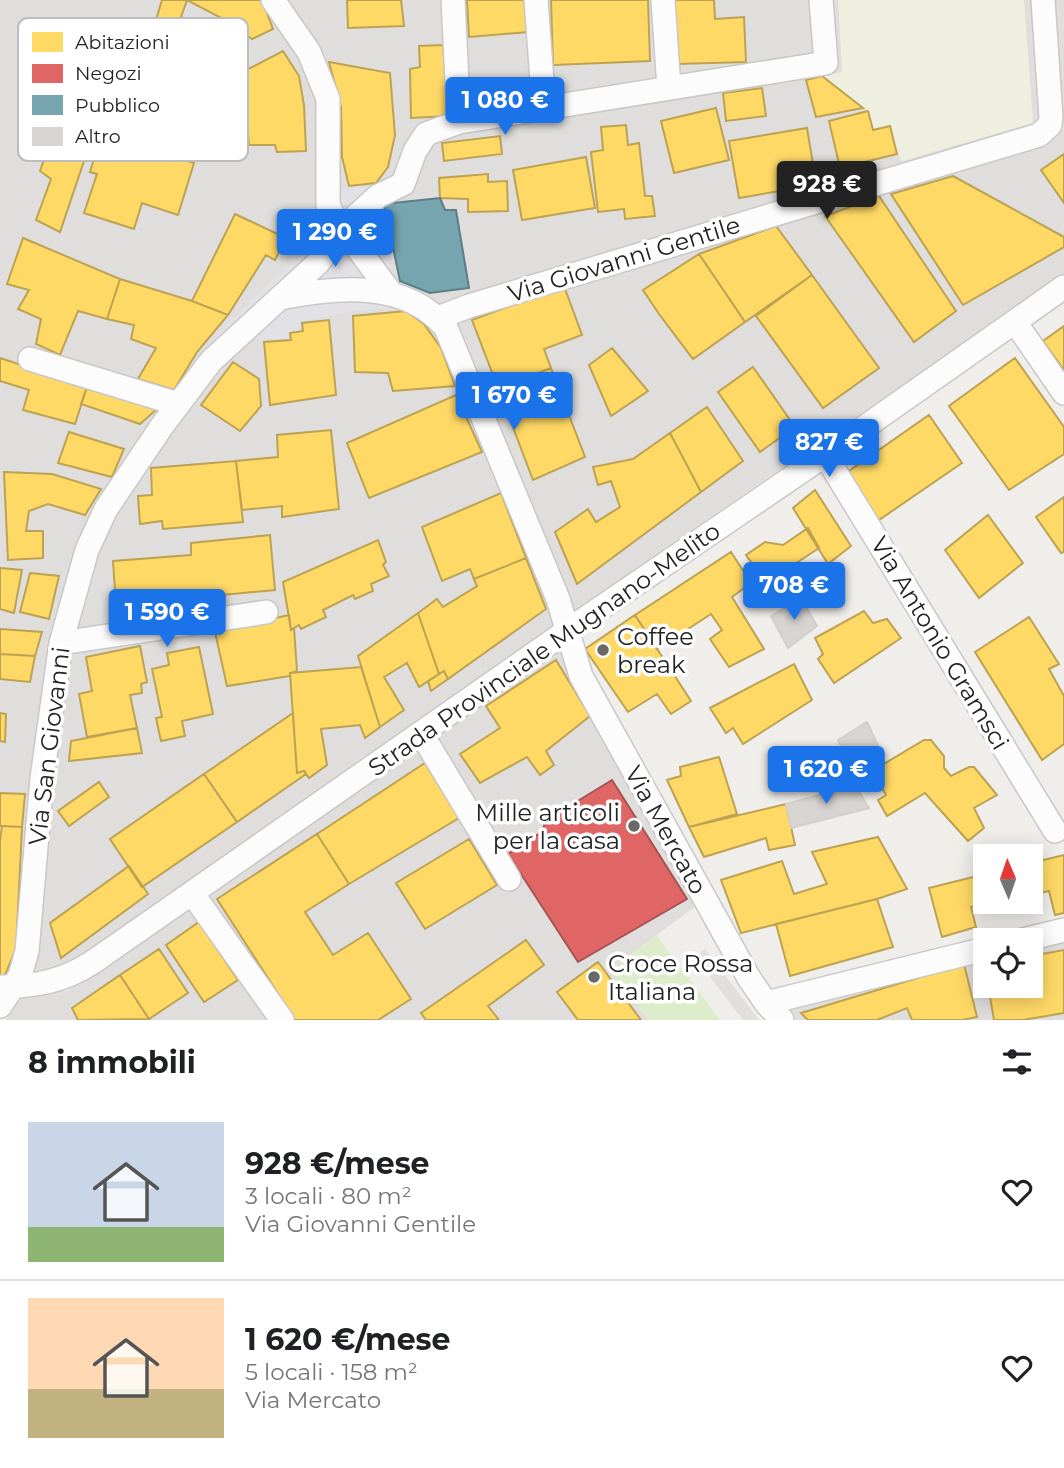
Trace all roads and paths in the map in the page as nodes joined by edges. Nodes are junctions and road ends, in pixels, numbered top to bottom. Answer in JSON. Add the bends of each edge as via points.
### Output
{"nodes":[{"id":1,"x":273,"y":0,"type":"edge"},
{"id":2,"x":453,"y":0,"type":"edge"},
{"id":3,"x":536,"y":0,"type":"edge"},
{"id":4,"x":663,"y":0,"type":"edge"},
{"id":5,"x":821,"y":0,"type":"edge"},
{"id":6,"x":1043,"y":0,"type":"edge"},
{"id":7,"x":669,"y":88,"type":"junction"},
{"id":8,"x":544,"y":108,"type":"junction"},
{"id":9,"x":459,"y":122,"type":"junction"},
{"id":10,"x":343,"y":228,"type":"junction"},
{"id":11,"x":1064,"y":287,"type":"edge"},
{"id":12,"x":391,"y":293,"type":"junction"},
{"id":13,"x":280,"y":298,"type":"junction"},
{"id":14,"x":439,"y":318,"type":"junction"},
{"id":15,"x":1015,"y":322,"type":"junction"},
{"id":16,"x":30,"y":359,"type":"dead end"},
{"id":17,"x":1064,"y":393,"type":"edge"},
{"id":18,"x":178,"y":404,"type":"junction"},
{"id":19,"x":825,"y":456,"type":"junction"},
{"id":20,"x":266,"y":612,"type":"dead end"},
{"id":21,"x":567,"y":631,"type":"junction"},
{"id":22,"x":61,"y":643,"type":"junction"},
{"id":23,"x":421,"y":733,"type":"junction"},
{"id":24,"x":1055,"y":831,"type":"dead end"},
{"id":25,"x":509,"y":879,"type":"dead end"},
{"id":26,"x":192,"y":893,"type":"junction"},
{"id":27,"x":1064,"y":930,"type":"edge"},
{"id":28,"x":1043,"y":935,"type":"edge"},
{"id":29,"x":973,"y":952,"type":"edge"},
{"id":30,"x":7,"y":987,"type":"edge"},
{"id":31,"x":766,"y":1003,"type":"junction"},
{"id":32,"x":0,"y":1006,"type":"edge"},
{"id":33,"x":282,"y":1020,"type":"edge"},
{"id":34,"x":782,"y":1020,"type":"edge"}],
"edges":[{"from":1,"to":10,"type":"street","via":[[309,52],[328,99],[328,205]]},
{"from":2,"to":9,"type":"street"},
{"from":3,"to":8,"type":"street"},
{"from":4,"to":7,"type":"street"},
{"from":5,"to":7,"type":"street","name":"Via San Giovanni","via":[[826,63]]},
{"from":6,"to":14,"type":"street","name":"Via Giovanni Gentile","via":[[1051,117],[1050,125],[1039,135]]},
{"from":7,"to":8,"type":"street","name":"Via San Giovanni"},
{"from":8,"to":9,"type":"street","name":"Via San Giovanni"},
{"from":9,"to":10,"type":"street","name":"Via San Giovanni","via":[[426,134],[403,184],[379,196]]},
{"from":10,"to":12,"type":"street"},
{"from":10,"to":13,"type":"street","name":"Via San Giovanni","via":[[317,263]]},
{"from":11,"to":15,"type":"street","name":"Strada Provinciale Mugnano-Melito"},
{"from":12,"to":13,"type":"street","via":[[362,289]]},
{"from":12,"to":14,"type":"street"},
{"from":13,"to":18,"type":"street","name":"Via San Giovanni","via":[[230,341]]},
{"from":14,"to":21,"type":"street","name":"Via Mercato","via":[[452,338]]},
{"from":15,"to":17,"type":"street"},
{"from":15,"to":19,"type":"street","name":"Strada Provinciale Mugnano-Melito"},
{"from":16,"to":18,"type":"street"},
{"from":18,"to":22,"type":"street","name":"Via San Giovanni","via":[[106,509],[87,550]]},
{"from":19,"to":21,"type":"street","name":"Strada Provinciale Mugnano-Melito"},
{"from":19,"to":24,"type":"street","name":"Via Antonio Gramsci"},
{"from":20,"to":22,"type":"street"},
{"from":21,"to":23,"type":"street","name":"Strada Provinciale Mugnano-Melito"},
{"from":21,"to":31,"type":"street","name":"Via Mercato","via":[[581,676]]},
{"from":22,"to":30,"type":"street","name":"Via San Giovanni","via":[[42,778],[27,951],[24,964]]},
{"from":23,"to":25,"type":"street"},
{"from":23,"to":26,"type":"street","name":"Strada Provinciale Mugnano-Melito"},
{"from":26,"to":30,"type":"street","name":"Strada Provinciale Mugnano-Melito","via":[[75,974],[51,983]]},
{"from":26,"to":33,"type":"street"},
{"from":27,"to":28,"type":"street"},
{"from":29,"to":31,"type":"street"},
{"from":30,"to":32,"type":"street","name":"Via San Giovanni"},
{"from":31,"to":34,"type":"street","name":"Via Mercato"}]}
